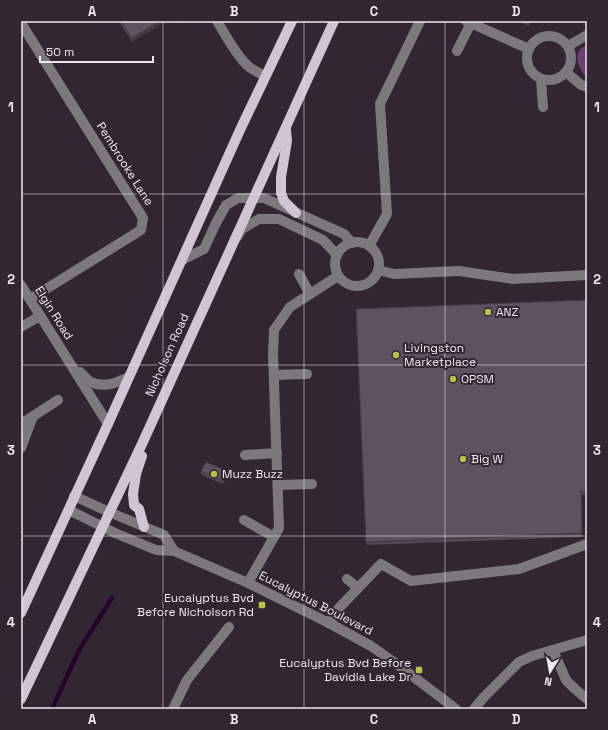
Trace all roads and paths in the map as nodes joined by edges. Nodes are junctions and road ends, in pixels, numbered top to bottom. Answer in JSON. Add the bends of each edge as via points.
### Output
{"nodes":[{"id":1,"x":217,"y":21,"type":"edge"},
{"id":2,"x":292,"y":21,"type":"edge"},
{"id":3,"x":334,"y":21,"type":"edge"},
{"id":4,"x":420,"y":21,"type":"edge"},
{"id":5,"x":469,"y":22,"type":"edge"},
{"id":6,"x":21,"y":23,"type":"edge"},
{"id":7,"x":587,"y":35,"type":"edge"},
{"id":8,"x":568,"y":46,"type":"junction"},
{"id":9,"x":529,"y":49,"type":"junction"},
{"id":10,"x":457,"y":51,"type":"dead end"},
{"id":11,"x":566,"y":72,"type":"junction"},
{"id":12,"x":266,"y":76,"type":"junction"},
{"id":13,"x":542,"y":79,"type":"junction"},
{"id":14,"x":587,"y":87,"type":"edge"},
{"id":15,"x":543,"y":107,"type":"dead end"},
{"id":16,"x":286,"y":126,"type":"junction"},
{"id":17,"x":253,"y":198,"type":"junction"},
{"id":18,"x":296,"y":213,"type":"junction"},
{"id":19,"x":234,"y":242,"type":"junction"},
{"id":20,"x":352,"y":243,"type":"junction"},
{"id":21,"x":369,"y":246,"type":"junction"},
{"id":22,"x":337,"y":255,"type":"junction"},
{"id":23,"x":182,"y":260,"type":"junction"},
{"id":24,"x":378,"y":270,"type":"junction"},
{"id":25,"x":299,"y":274,"type":"dead end"},
{"id":26,"x":587,"y":275,"type":"edge"},
{"id":27,"x":338,"y":276,"type":"junction"},
{"id":28,"x":21,"y":285,"type":"edge"},
{"id":29,"x":310,"y":294,"type":"junction"},
{"id":30,"x":30,"y":299,"type":"junction"},
{"id":31,"x":40,"y":316,"type":"junction"},
{"id":32,"x":21,"y":328,"type":"edge"},
{"id":33,"x":66,"y":355,"type":"junction"},
{"id":34,"x":307,"y":374,"type":"dead end"},
{"id":35,"x":274,"y":375,"type":"junction"},
{"id":36,"x":129,"y":377,"type":"junction"},
{"id":37,"x":58,"y":400,"type":"dead end"},
{"id":38,"x":34,"y":416,"type":"junction"},
{"id":39,"x":21,"y":424,"type":"edge"},
{"id":40,"x":108,"y":424,"type":"junction"},
{"id":41,"x":142,"y":444,"type":"junction"},
{"id":42,"x":21,"y":448,"type":"edge"},
{"id":43,"x":276,"y":453,"type":"junction"},
{"id":44,"x":245,"y":454,"type":"dead end"},
{"id":45,"x":278,"y":484,"type":"junction"},
{"id":46,"x":312,"y":484,"type":"dead end"},
{"id":47,"x":74,"y":496,"type":"junction"},
{"id":48,"x":69,"y":510,"type":"junction"},
{"id":49,"x":109,"y":512,"type":"junction"},
{"id":50,"x":244,"y":520,"type":"dead end"},
{"id":51,"x":103,"y":527,"type":"junction"},
{"id":52,"x":144,"y":527,"type":"junction"},
{"id":53,"x":274,"y":537,"type":"junction"},
{"id":54,"x":587,"y":544,"type":"edge"},
{"id":55,"x":174,"y":551,"type":"junction"},
{"id":56,"x":348,"y":579,"type":"dead end"},
{"id":57,"x":248,"y":584,"type":"junction"},
{"id":58,"x":358,"y":588,"type":"junction"},
{"id":59,"x":21,"y":613,"type":"edge"},
{"id":60,"x":329,"y":623,"type":"junction"},
{"id":61,"x":229,"y":627,"type":"dead end"},
{"id":62,"x":587,"y":640,"type":"edge"},
{"id":63,"x":553,"y":650,"type":"junction"},
{"id":64,"x":21,"y":699,"type":"edge"},
{"id":65,"x":587,"y":699,"type":"edge"},
{"id":66,"x":173,"y":709,"type":"edge"},
{"id":67,"x":456,"y":709,"type":"edge"},
{"id":68,"x":474,"y":709,"type":"edge"}],
"edges":[{"from":1,"to":12,"type":"street","via":[[247,66]]},
{"from":2,"to":12,"type":"main road"},
{"from":3,"to":16,"type":"main road","name":"Nicholson Road"},
{"from":4,"to":21,"type":"street","via":[[380,104],[387,214]]},
{"from":5,"to":9,"type":"street"},
{"from":5,"to":10,"type":"street"},
{"from":6,"to":30,"type":"street","name":"Pembrooke Lane","via":[[143,218],[141,230]]},
{"from":7,"to":8,"type":"street"},
{"from":8,"to":9,"type":"street","via":[[562,39],[548,36],[538,38]]},
{"from":8,"to":11,"type":"street","via":[[572,57]]},
{"from":9,"to":13,"type":"street","via":[[529,66],[536,76]]},
{"from":11,"to":13,"type":"street","via":[[557,78]]},
{"from":11,"to":14,"type":"street"},
{"from":12,"to":23,"type":"main road"},
{"from":13,"to":15,"type":"street"},
{"from":16,"to":17,"type":"main road","name":"Nicholson Road"},
{"from":16,"to":18,"type":"main road","via":[[287,141],[281,193],[284,201]]},
{"from":17,"to":18,"type":"street","via":[[264,198]]},
{"from":17,"to":19,"type":"main road","name":"Nicholson Road"},
{"from":17,"to":23,"type":"street","via":[[238,198],[226,205],[204,249]]},
{"from":18,"to":20,"type":"street","via":[[344,234]]},
{"from":19,"to":22,"type":"street","via":[[242,229],[259,219],[279,220],[323,240]]},
{"from":19,"to":41,"type":"main road","name":"Nicholson Road"},
{"from":20,"to":21,"type":"street","via":[[359,242]]},
{"from":20,"to":22,"type":"street","via":[[345,246]]},
{"from":21,"to":24,"type":"street","via":[[378,258]]},
{"from":22,"to":27,"type":"street","via":[[335,266]]},
{"from":23,"to":36,"type":"main road"},
{"from":24,"to":26,"type":"street","via":[[394,274],[458,271],[513,279]]},
{"from":24,"to":27,"type":"street","via":[[374,280],[360,287],[345,283]]},
{"from":25,"to":29,"type":"street"},
{"from":27,"to":29,"type":"street"},
{"from":28,"to":30,"type":"street","name":"Elgin Road"},
{"from":29,"to":35,"type":"street","via":[[290,307],[274,330]]},
{"from":30,"to":31,"type":"street","name":"Elgin Road"},
{"from":31,"to":32,"type":"street"},
{"from":31,"to":33,"type":"street","name":"Elgin Road"},
{"from":33,"to":36,"type":"street","name":"Elgin Road","via":[[89,380],[98,385],[114,384]]},
{"from":33,"to":40,"type":"street","name":"Elgin Road"},
{"from":34,"to":35,"type":"street"},
{"from":35,"to":43,"type":"street"},
{"from":36,"to":40,"type":"main road"},
{"from":37,"to":38,"type":"street"},
{"from":38,"to":39,"type":"street"},
{"from":38,"to":42,"type":"street"},
{"from":40,"to":47,"type":"main road"},
{"from":41,"to":49,"type":"main road","name":"Nicholson Road"},
{"from":41,"to":52,"type":"main road","via":[[142,456],[133,494],[134,505],[139,509]]},
{"from":43,"to":44,"type":"street"},
{"from":43,"to":45,"type":"street"},
{"from":45,"to":46,"type":"street"},
{"from":45,"to":53,"type":"street","via":[[279,528]]},
{"from":47,"to":48,"type":"main road"},
{"from":47,"to":49,"type":"street"},
{"from":48,"to":51,"type":"street","name":"Eucalyptus Boulevard"},
{"from":48,"to":59,"type":"main road"},
{"from":49,"to":51,"type":"main road","name":"Nicholson Road"},
{"from":49,"to":52,"type":"street"},
{"from":50,"to":53,"type":"street"},
{"from":51,"to":55,"type":"street","name":"Eucalyptus Boulevard","via":[[156,550]]},
{"from":51,"to":64,"type":"main road","name":"Nicholson Road"},
{"from":52,"to":55,"type":"street","via":[[164,535]]},
{"from":53,"to":57,"type":"street"},
{"from":54,"to":58,"type":"street","via":[[518,568],[411,581],[381,564]]},
{"from":55,"to":57,"type":"street","name":"Eucalyptus Boulevard"},
{"from":56,"to":58,"type":"street"},
{"from":57,"to":60,"type":"street","name":"Eucalyptus Boulevard"},
{"from":58,"to":60,"type":"street"},
{"from":60,"to":67,"type":"street","name":"Eucalyptus Boulevard","via":[[371,646]]},
{"from":61,"to":66,"type":"street","via":[[187,680]]},
{"from":62,"to":63,"type":"street"},
{"from":63,"to":65,"type":"street","via":[[566,680]]},
{"from":63,"to":68,"type":"street","via":[[519,662]]}]}
